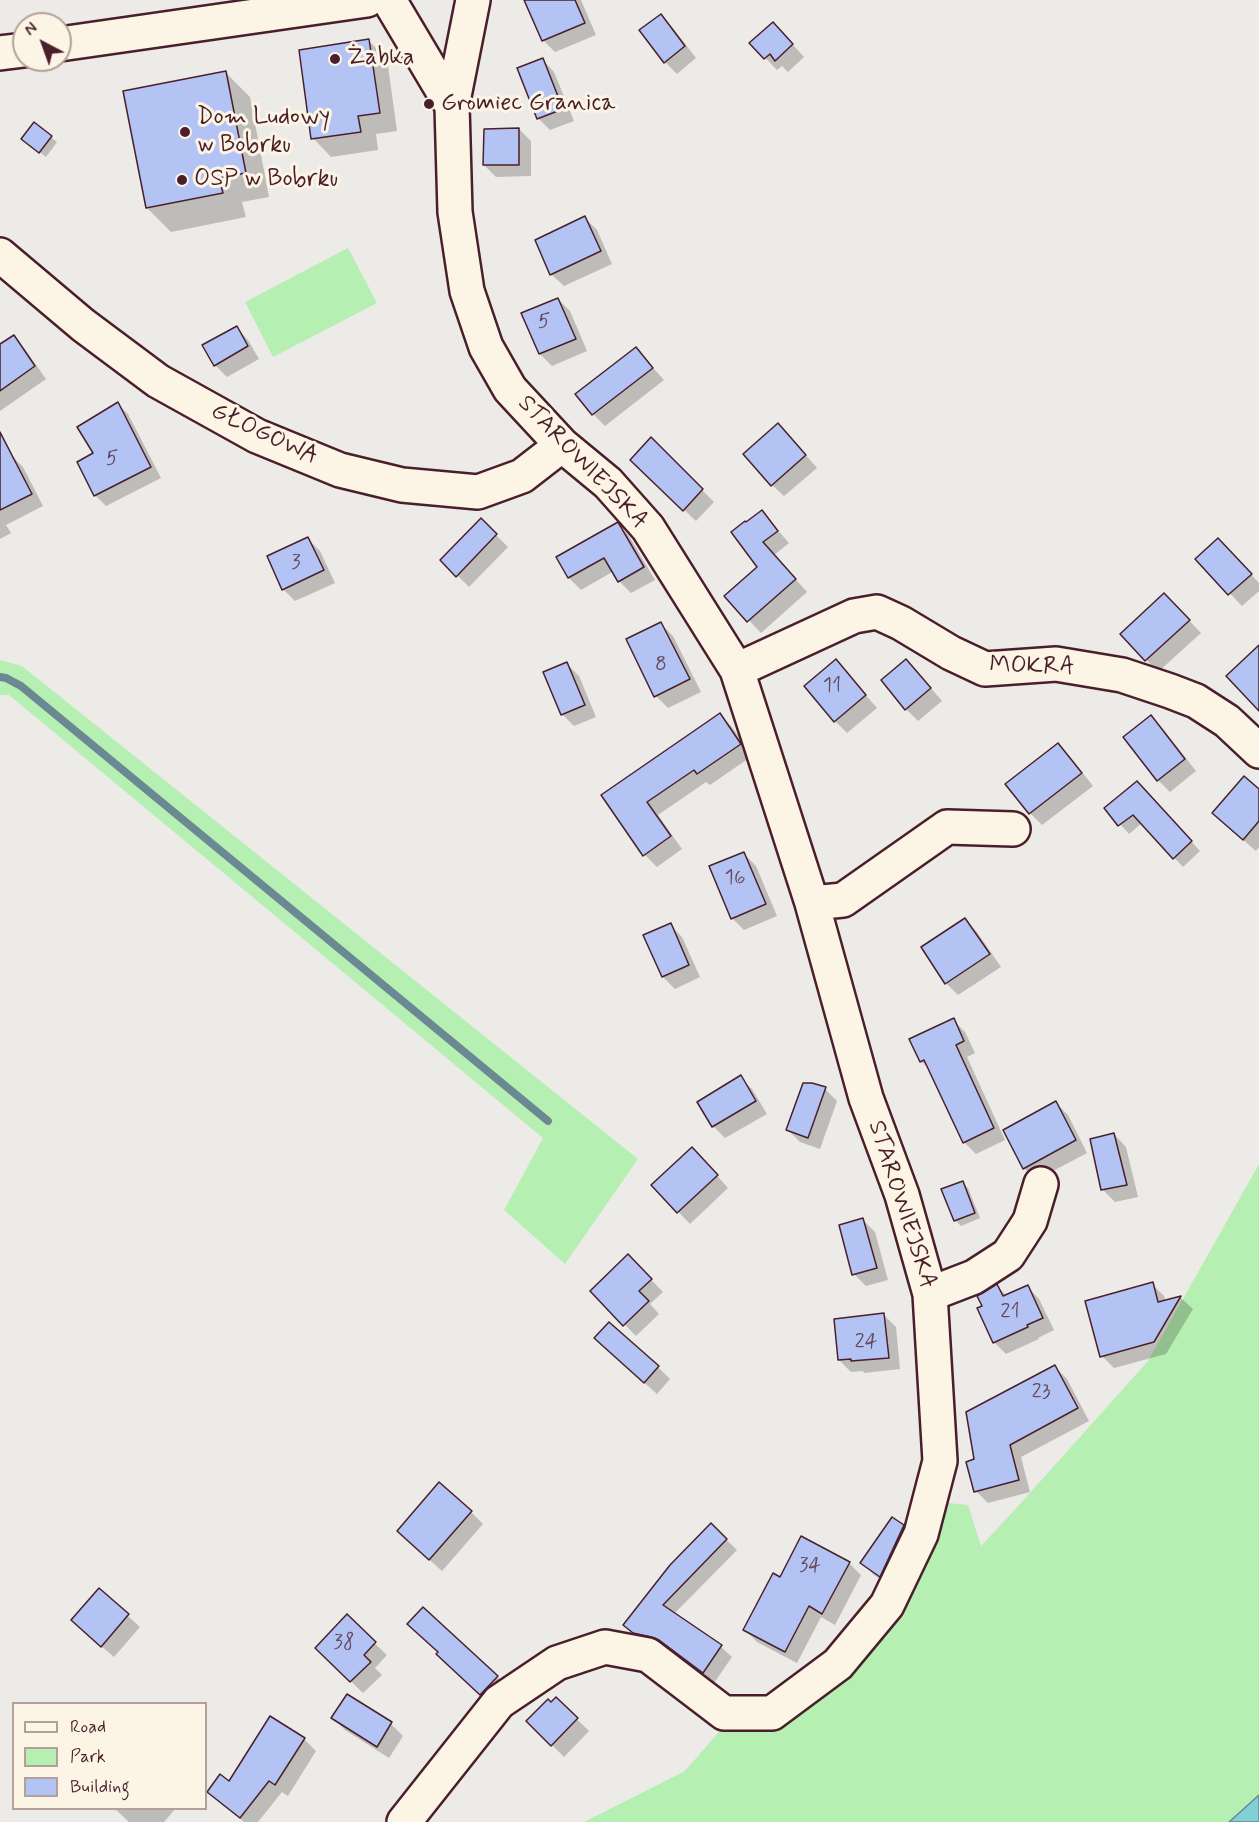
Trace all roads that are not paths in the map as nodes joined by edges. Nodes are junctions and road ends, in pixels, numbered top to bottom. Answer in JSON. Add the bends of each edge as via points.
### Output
{"nodes":[{"id":1,"x":367,"y":0,"type":"edge"},
{"id":2,"x":389,"y":0,"type":"edge"},
{"id":3,"x":473,"y":0,"type":"edge"},
{"id":4,"x":72,"y":42,"type":"edge"},
{"id":5,"x":452,"y":106,"type":"junction"},
{"id":6,"x":0,"y":255,"type":"edge"},
{"id":7,"x":562,"y":445,"type":"junction"},
{"id":8,"x":737,"y":670,"type":"junction"},
{"id":9,"x":1259,"y":751,"type":"edge"},
{"id":10,"x":1013,"y":830,"type":"dead end"},
{"id":11,"x":812,"y":903,"type":"junction"},
{"id":12,"x":1041,"y":1184,"type":"dead end"},
{"id":13,"x":930,"y":1294,"type":"junction"},
{"id":14,"x":404,"y":1822,"type":"edge"}],
"edges":[{"from":1,"to":4,"type":"street"},
{"from":2,"to":5,"type":"street"},
{"from":3,"to":5,"type":"street","name":"STAROWIEJSKA"},
{"from":5,"to":7,"type":"street","name":"STAROWIEJSKA","via":[[455,212],[467,291],[486,347],[510,389]]},
{"from":6,"to":7,"type":"street","name":"GŁOGOWA","via":[[158,381],[257,436],[340,470],[402,485],[478,492],[522,476]]},
{"from":7,"to":8,"type":"street","name":"STAROWIEJSKA","via":[[608,483],[648,528]]},
{"from":8,"to":9,"type":"street","name":"MOKRA","via":[[854,616],[877,612],[985,669],[1056,664],[1122,675],[1170,691],[1196,701],[1227,721]]},
{"from":8,"to":11,"type":"street","name":"STAROWIEJSKA"},
{"from":10,"to":11,"type":"street","via":[[947,827],[843,900]]},
{"from":11,"to":13,"type":"street","name":"STAROWIEJSKA","via":[[866,1098],[902,1195]]},
{"from":12,"to":13,"type":"street","via":[[1030,1221],[1008,1255],[974,1277]]},
{"from":13,"to":14,"type":"street","name":"STAROWIEJSKA","via":[[940,1461],[921,1534],[887,1605],[838,1665],[772,1713],[724,1713],[648,1655],[605,1647],[557,1663],[499,1702]]}]}
